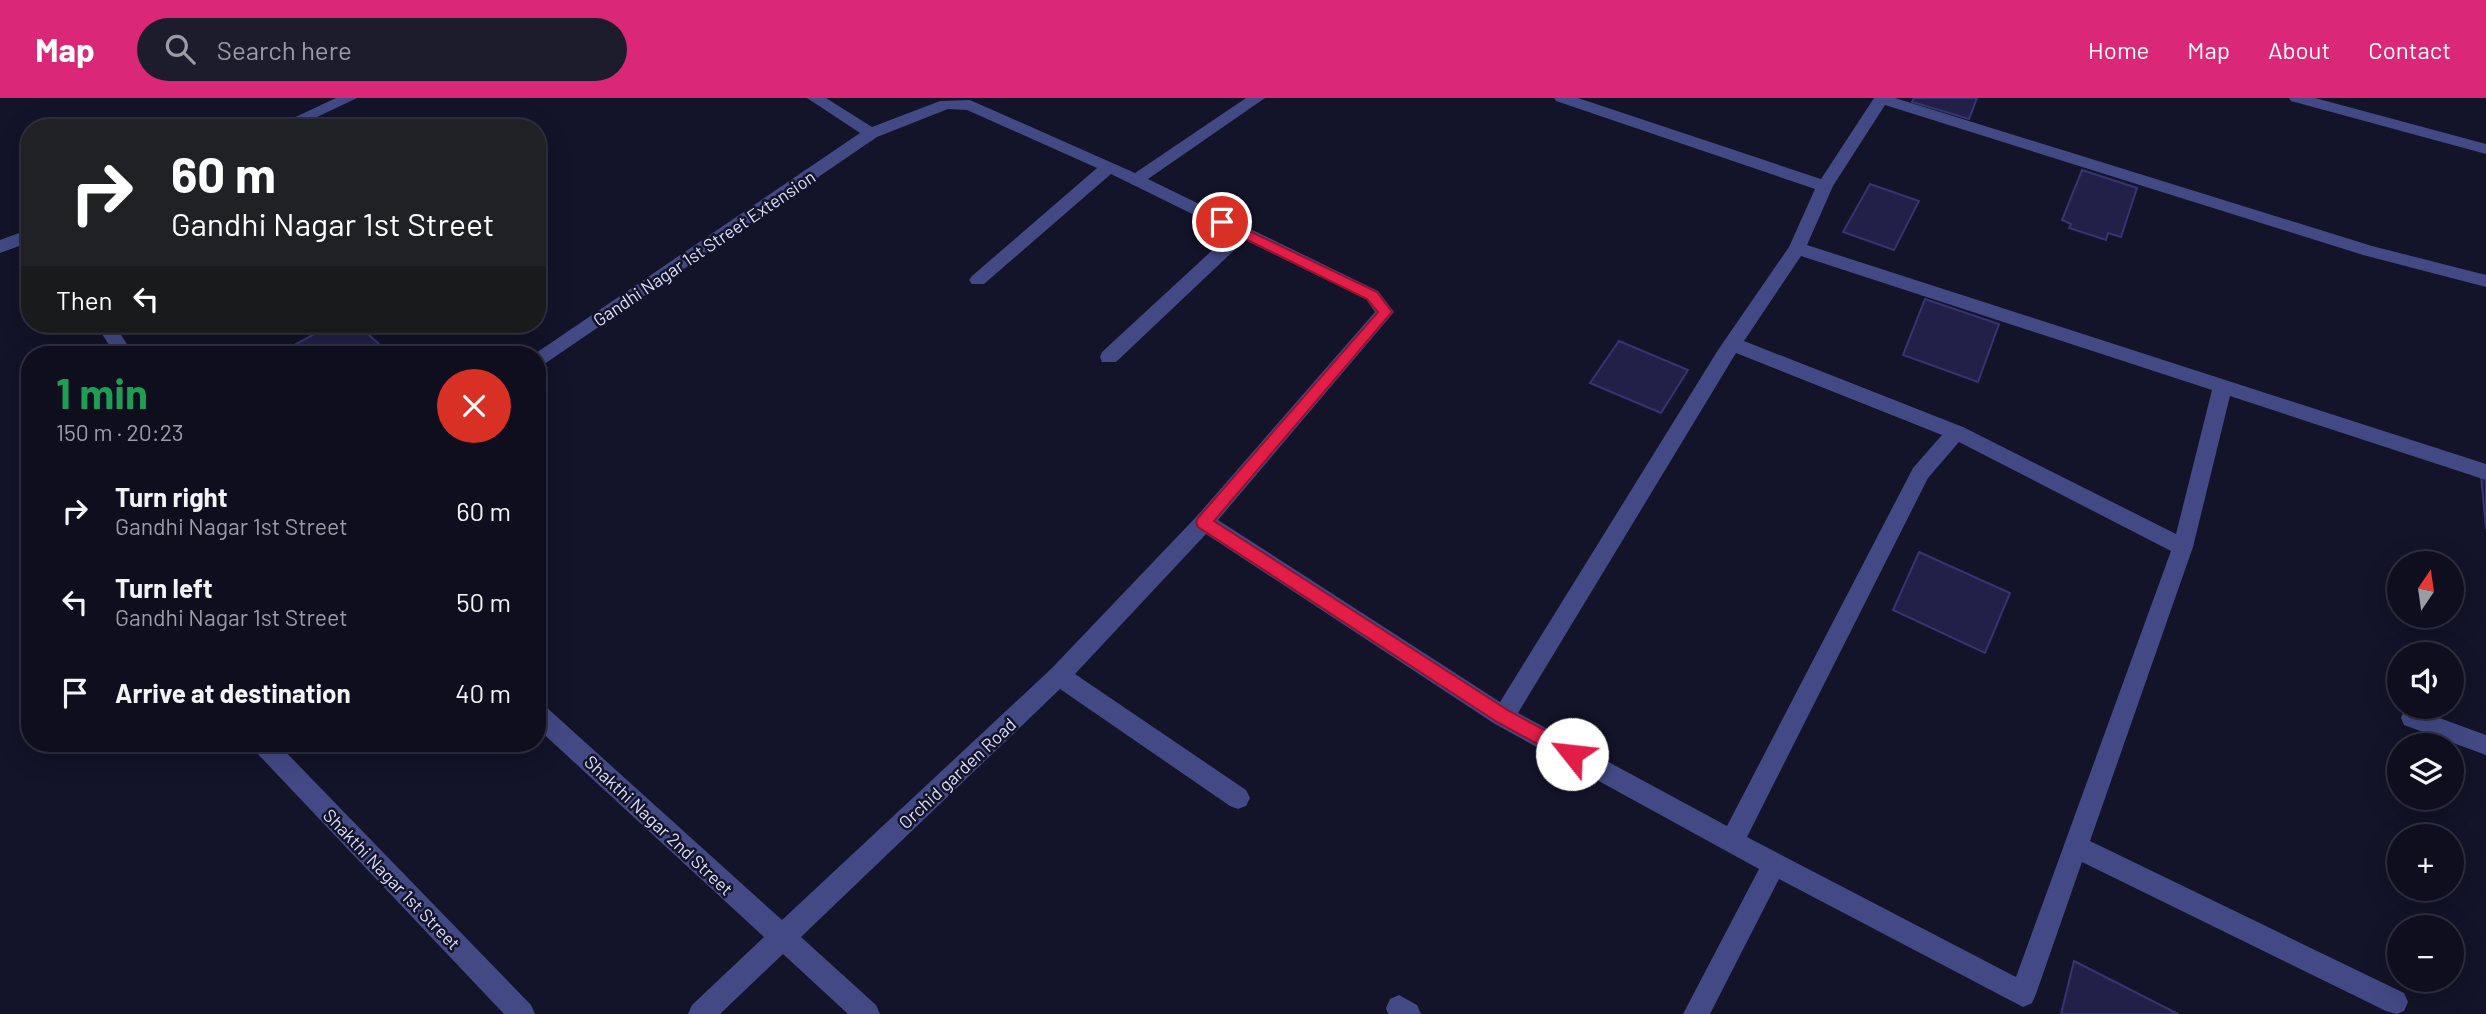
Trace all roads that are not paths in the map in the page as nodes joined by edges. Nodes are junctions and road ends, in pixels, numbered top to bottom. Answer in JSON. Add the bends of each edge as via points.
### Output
{"nodes":[{"id":1,"x":349,"y":98,"type":"edge"},
{"id":2,"x":815,"y":98,"type":"edge"},
{"id":3,"x":1258,"y":98,"type":"edge"},
{"id":4,"x":1562,"y":98,"type":"edge"},
{"id":5,"x":2297,"y":98,"type":"edge"},
{"id":6,"x":1882,"y":99,"type":"edge"},
{"id":7,"x":300,"y":119,"type":"edge"},
{"id":8,"x":871,"y":133,"type":"junction"},
{"id":9,"x":2486,"y":149,"type":"edge"},
{"id":10,"x":1109,"y":167,"type":"junction"},
{"id":11,"x":1136,"y":180,"type":"junction"},
{"id":12,"x":1825,"y":186,"type":"junction"},
{"id":13,"x":1244,"y":232,"type":"junction"},
{"id":14,"x":21,"y":238,"type":"edge"},
{"id":15,"x":0,"y":247,"type":"edge"},
{"id":16,"x":1797,"y":247,"type":"junction"},
{"id":17,"x":978,"y":280,"type":"dead end"},
{"id":18,"x":2486,"y":281,"type":"edge"},
{"id":19,"x":1732,"y":344,"type":"junction"},
{"id":20,"x":546,"y":356,"type":"edge"},
{"id":21,"x":1109,"y":357,"type":"dead end"},
{"id":22,"x":2222,"y":385,"type":"junction"},
{"id":23,"x":1956,"y":432,"type":"junction"},
{"id":24,"x":2486,"y":472,"type":"edge"},
{"id":25,"x":1204,"y":522,"type":"junction"},
{"id":26,"x":2183,"y":547,"type":"junction"},
{"id":27,"x":1059,"y":676,"type":"junction"},
{"id":28,"x":1503,"y":717,"type":"junction"},
{"id":29,"x":2415,"y":719,"type":"edge"},
{"id":30,"x":546,"y":721,"type":"edge"},
{"id":31,"x":2486,"y":745,"type":"edge"},
{"id":32,"x":270,"y":752,"type":"edge"},
{"id":33,"x":1238,"y":798,"type":"dead end"},
{"id":34,"x":1732,"y":841,"type":"junction"},
{"id":35,"x":2076,"y":848,"type":"junction"},
{"id":36,"x":1774,"y":864,"type":"junction"},
{"id":37,"x":782,"y":938,"type":"junction"},
{"id":38,"x":2395,"y":1002,"type":"dead end"},
{"id":39,"x":522,"y":1014,"type":"edge"},
{"id":40,"x":701,"y":1014,"type":"edge"},
{"id":41,"x":867,"y":1014,"type":"edge"},
{"id":42,"x":1696,"y":1014,"type":"edge"}],
"edges":[{"from":1,"to":7,"type":"street"},
{"from":2,"to":8,"type":"street"},
{"from":3,"to":11,"type":"street"},
{"from":4,"to":12,"type":"street"},
{"from":5,"to":9,"type":"street"},
{"from":6,"to":12,"type":"street"},
{"from":6,"to":18,"type":"street","via":[[2356,247]]},
{"from":8,"to":10,"type":"street","name":"Gandhi Nagar 1st Street Extension","via":[[946,104],[970,105]]},
{"from":8,"to":20,"type":"street","name":"Gandhi Nagar 1st Street Extension"},
{"from":10,"to":11,"type":"street","name":"Gandhi Nagar 1st Street Extension"},
{"from":10,"to":17,"type":"street"},
{"from":11,"to":13,"type":"street","name":"Gandhi Nagar 1st Street Extension"},
{"from":12,"to":16,"type":"street"},
{"from":13,"to":21,"type":"street"},
{"from":13,"to":25,"type":"street","name":"Orchid garden Road","via":[[1372,295],[1385,312]]},
{"from":14,"to":15,"type":"street"},
{"from":16,"to":19,"type":"street"},
{"from":16,"to":22,"type":"street"},
{"from":19,"to":23,"type":"street"},
{"from":19,"to":28,"type":"street"},
{"from":22,"to":24,"type":"street"},
{"from":22,"to":26,"type":"street"},
{"from":23,"to":26,"type":"street"},
{"from":23,"to":34,"type":"street","via":[[1920,473]]},
{"from":25,"to":27,"type":"street","name":"Orchid garden Road"},
{"from":25,"to":28,"type":"street"},
{"from":26,"to":35,"type":"street"},
{"from":27,"to":33,"type":"street"},
{"from":27,"to":37,"type":"street","name":"Orchid garden Road"},
{"from":28,"to":34,"type":"street"},
{"from":29,"to":31,"type":"street"},
{"from":30,"to":37,"type":"street","name":"Shakthi Nagar 2nd Street"},
{"from":32,"to":39,"type":"street","name":"Shakthi Nagar 1st Street"},
{"from":34,"to":36,"type":"street"},
{"from":35,"to":36,"type":"street","via":[[2023,994]]},
{"from":35,"to":38,"type":"street"},
{"from":36,"to":42,"type":"street"},
{"from":37,"to":40,"type":"street","name":"Orchid garden Road"},
{"from":37,"to":41,"type":"street","name":"Shakthi Nagar 2nd Street"}]}
